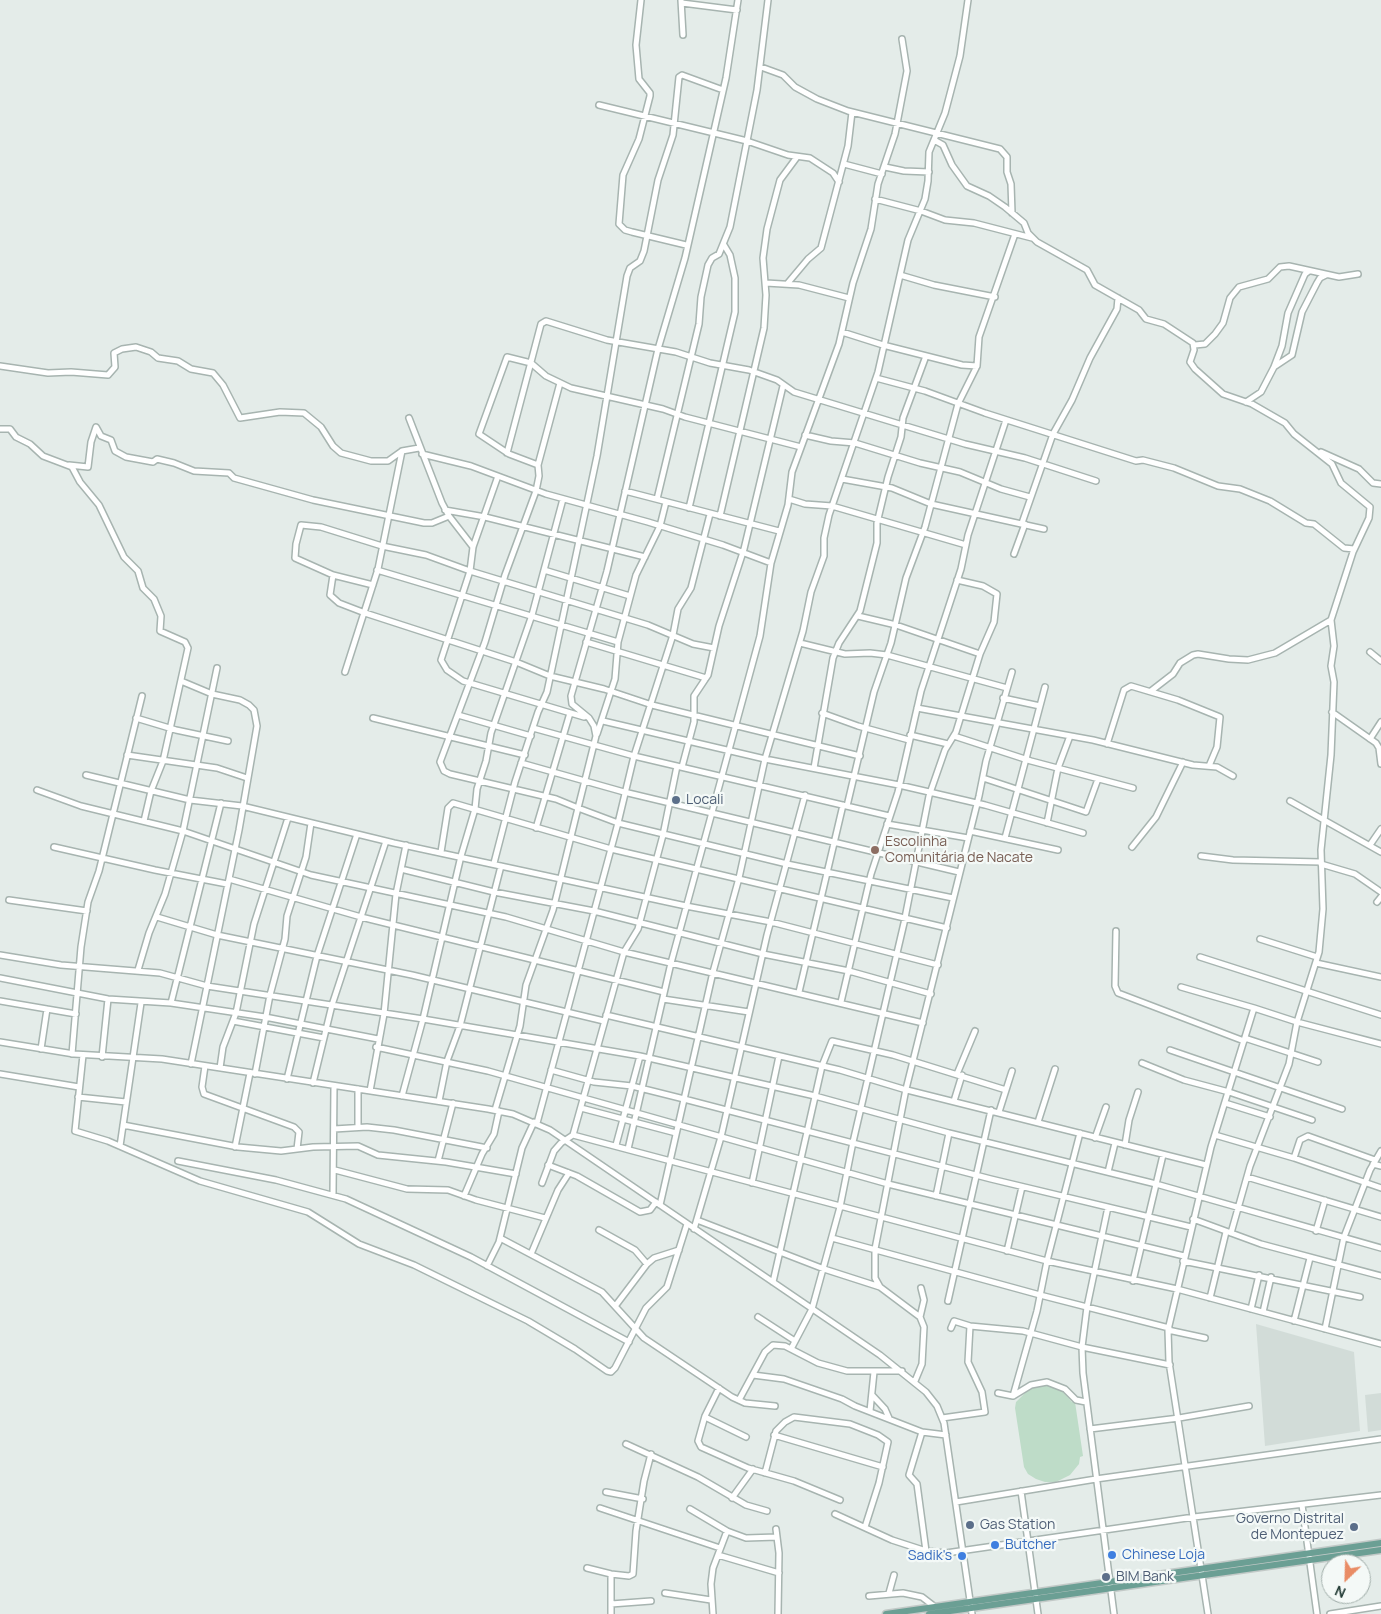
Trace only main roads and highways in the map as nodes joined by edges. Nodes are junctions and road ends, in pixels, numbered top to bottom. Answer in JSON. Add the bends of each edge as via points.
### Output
{"nodes":[{"id":1,"x":1381,"y":1543,"type":"edge"},
{"id":2,"x":1359,"y":1550,"type":"junction"},
{"id":3,"x":1381,"y":1550,"type":"edge"},
{"id":4,"x":971,"y":1608,"type":"edge"},
{"id":5,"x":934,"y":1612,"type":"edge"},
{"id":6,"x":894,"y":1613,"type":"edge"},
{"id":7,"x":886,"y":1614,"type":"edge"},
{"id":8,"x":929,"y":1614,"type":"edge"}],
"edges":[{"from":1,"to":2,"type":"main road"},
{"from":2,"to":3,"type":"main road"},
{"from":2,"to":4,"type":"main road"},
{"from":4,"to":5,"type":"main road"},
{"from":5,"to":6,"type":"main road"},
{"from":5,"to":8,"type":"main road"},
{"from":6,"to":7,"type":"main road"}]}
